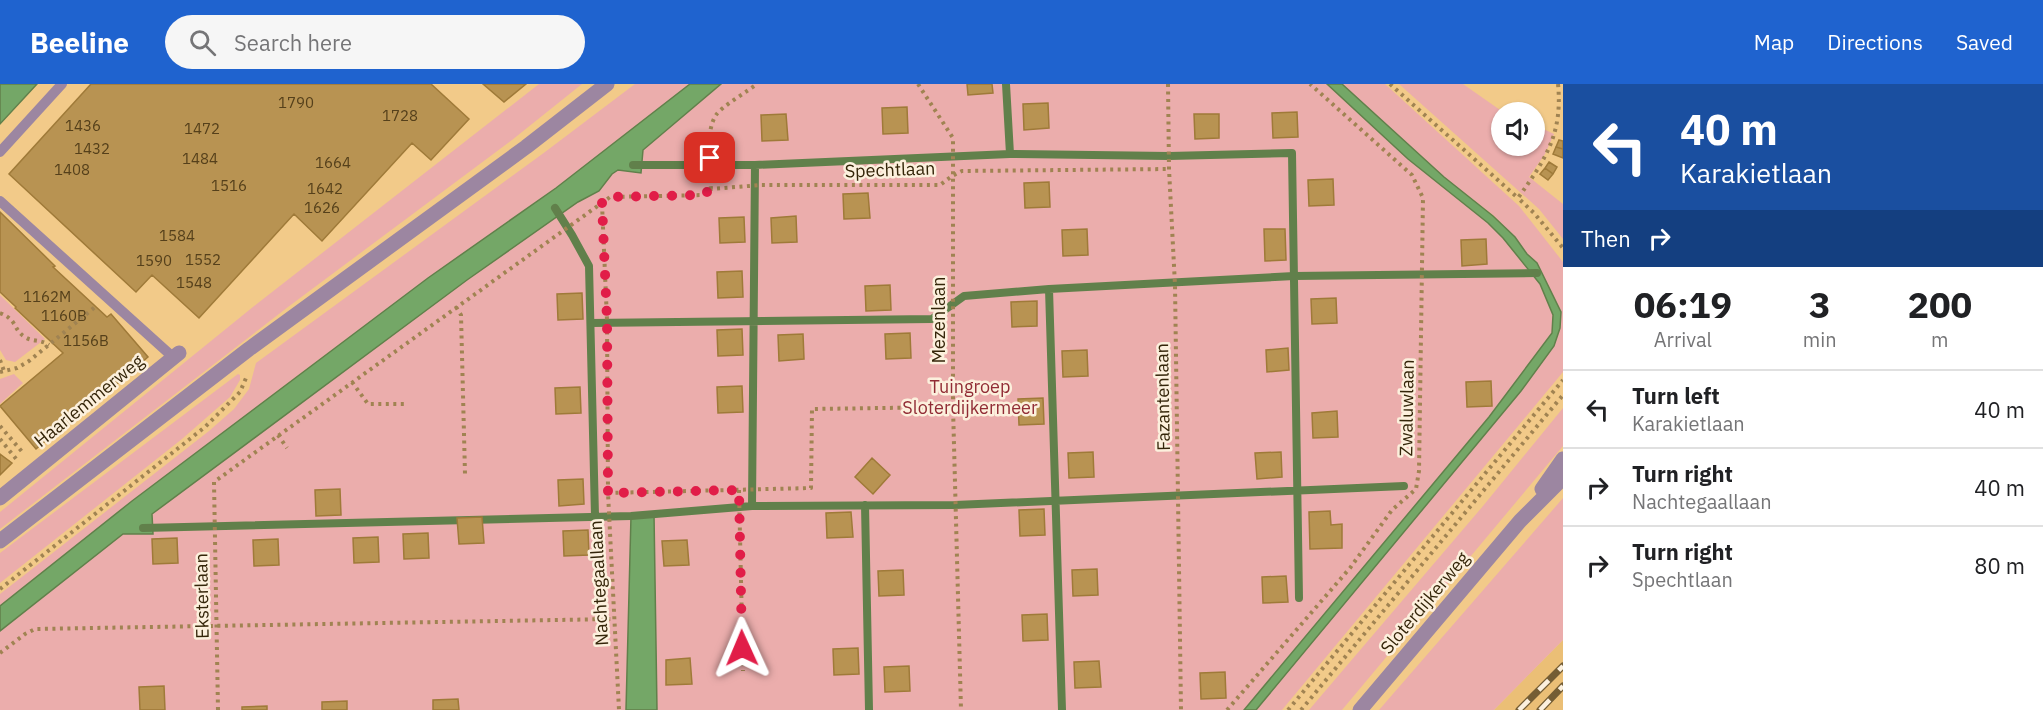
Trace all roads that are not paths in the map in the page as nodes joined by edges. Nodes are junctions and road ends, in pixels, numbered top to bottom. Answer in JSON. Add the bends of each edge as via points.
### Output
{"nodes":[{"id":1,"x":62,"y":84,"type":"edge"},
{"id":2,"x":607,"y":84,"type":"edge"},
{"id":3,"x":0,"y":152,"type":"edge"},
{"id":4,"x":0,"y":201,"type":"edge"},
{"id":5,"x":176,"y":355,"type":"joint"},
{"id":6,"x":1563,"y":459,"type":"edge"},
{"id":7,"x":1563,"y":478,"type":"edge"},
{"id":8,"x":0,"y":498,"type":"edge"},
{"id":9,"x":1520,"y":521,"type":"junction"},
{"id":10,"x":0,"y":541,"type":"edge"},
{"id":11,"x":1360,"y":710,"type":"edge"}],
"edges":[{"from":1,"to":3,"type":"lane"},
{"from":2,"to":10,"type":"street","via":[[249,349]]},
{"from":4,"to":5,"type":"lane","name":"Haarlemmerweg"},
{"from":5,"to":8,"type":"street","name":"Haarlemmerweg"},
{"from":6,"to":9,"type":"street","name":"Sloterdijkerweg"},
{"from":7,"to":9,"type":"street","name":"Sloterdijkerweg"},
{"from":9,"to":11,"type":"street","name":"Sloterdijkerweg"}]}
